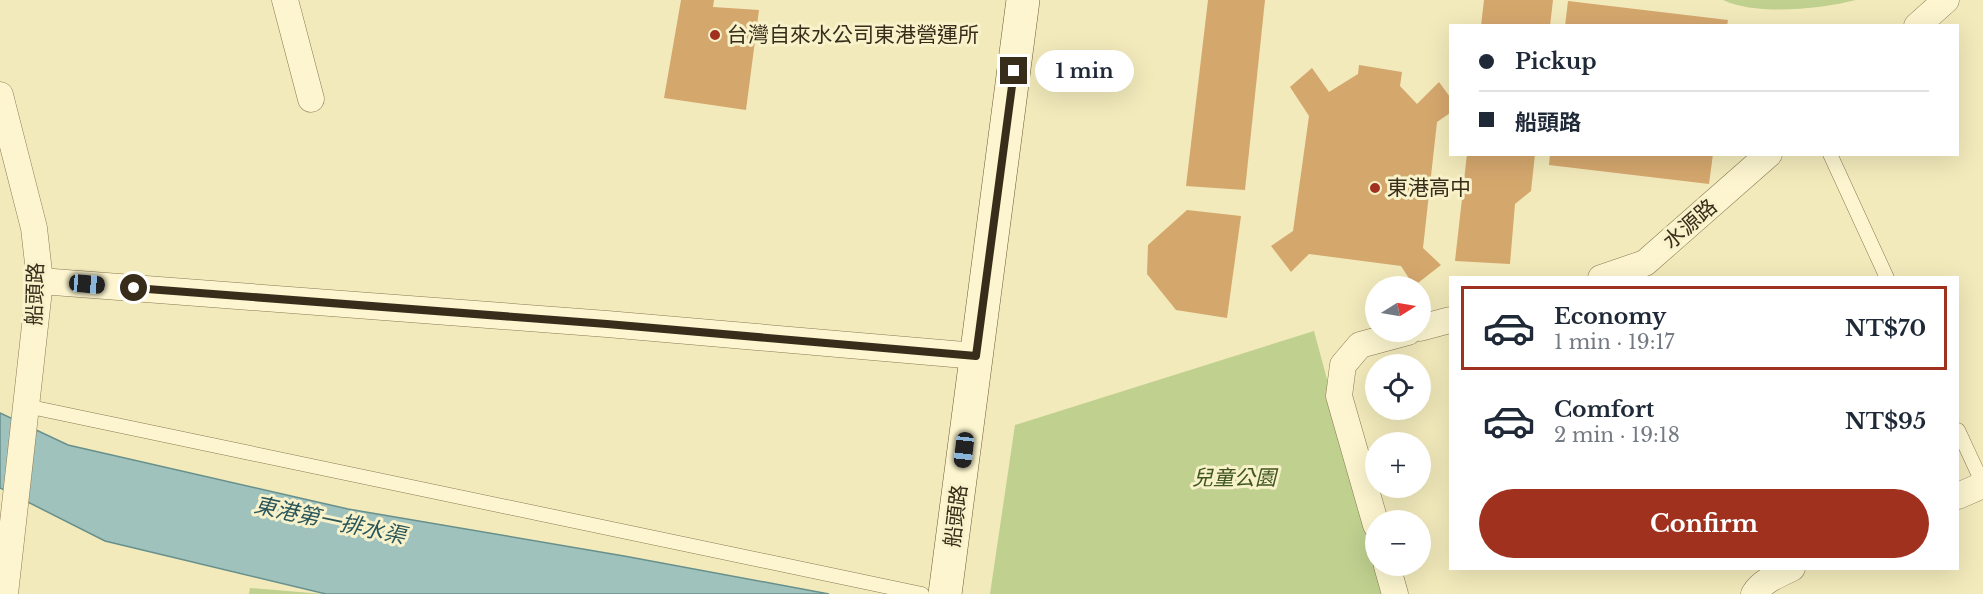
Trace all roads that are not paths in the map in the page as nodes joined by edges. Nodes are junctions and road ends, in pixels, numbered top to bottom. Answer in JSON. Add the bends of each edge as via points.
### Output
{"nodes":[{"id":1,"x":285,"y":0,"type":"edge"},
{"id":2,"x":1023,"y":0,"type":"edge"},
{"id":3,"x":1946,"y":0,"type":"edge"},
{"id":4,"x":1919,"y":24,"type":"edge"},
{"id":5,"x":0,"y":95,"type":"edge"},
{"id":6,"x":311,"y":99,"type":"dead end"},
{"id":7,"x":1767,"y":156,"type":"edge"},
{"id":8,"x":1831,"y":156,"type":"edge"},
{"id":9,"x":1606,"y":276,"type":"edge"},
{"id":10,"x":1886,"y":276,"type":"edge"},
{"id":11,"x":40,"y":280,"type":"junction"},
{"id":12,"x":1449,"y":320,"type":"edge"},
{"id":13,"x":1431,"y":325,"type":"edge"},
{"id":14,"x":1371,"y":342,"type":"edge"},
{"id":15,"x":976,"y":356,"type":"junction"},
{"id":16,"x":26,"y":406,"type":"junction"},
{"id":17,"x":1959,"y":432,"type":"edge"},
{"id":18,"x":1983,"y":485,"type":"edge"},
{"id":19,"x":1959,"y":496,"type":"edge"},
{"id":20,"x":10,"y":503,"type":"edge"},
{"id":21,"x":1372,"y":510,"type":"edge"},
{"id":22,"x":1788,"y":570,"type":"edge"},
{"id":23,"x":1390,"y":576,"type":"edge"},
{"id":24,"x":947,"y":581,"type":"edge"},
{"id":25,"x":4,"y":585,"type":"edge"},
{"id":26,"x":922,"y":594,"type":"edge"},
{"id":27,"x":1395,"y":594,"type":"edge"},
{"id":28,"x":1754,"y":594,"type":"edge"}],
"edges":[{"from":1,"to":6,"type":"street"},
{"from":2,"to":15,"type":"main road","name":"船頭路"},
{"from":3,"to":4,"type":"street"},
{"from":5,"to":11,"type":"street","name":"船頭路","via":[[34,228]]},
{"from":7,"to":9,"type":"street","name":"水源路","via":[[1645,263]]},
{"from":8,"to":10,"type":"lane"},
{"from":11,"to":15,"type":"street"},
{"from":11,"to":16,"type":"street","name":"船頭路"},
{"from":12,"to":13,"type":"street"},
{"from":14,"to":21,"type":"street","via":[[1360,345],[1343,365],[1339,396]]},
{"from":15,"to":24,"type":"main road","name":"船頭路"},
{"from":16,"to":20,"type":"street","name":"船頭路"},
{"from":16,"to":26,"type":"lane"},
{"from":17,"to":18,"type":"lane"},
{"from":18,"to":19,"type":"street"},
{"from":20,"to":25,"type":"street","name":"船頭路"},
{"from":22,"to":28,"type":"street"},
{"from":23,"to":27,"type":"street"}]}
